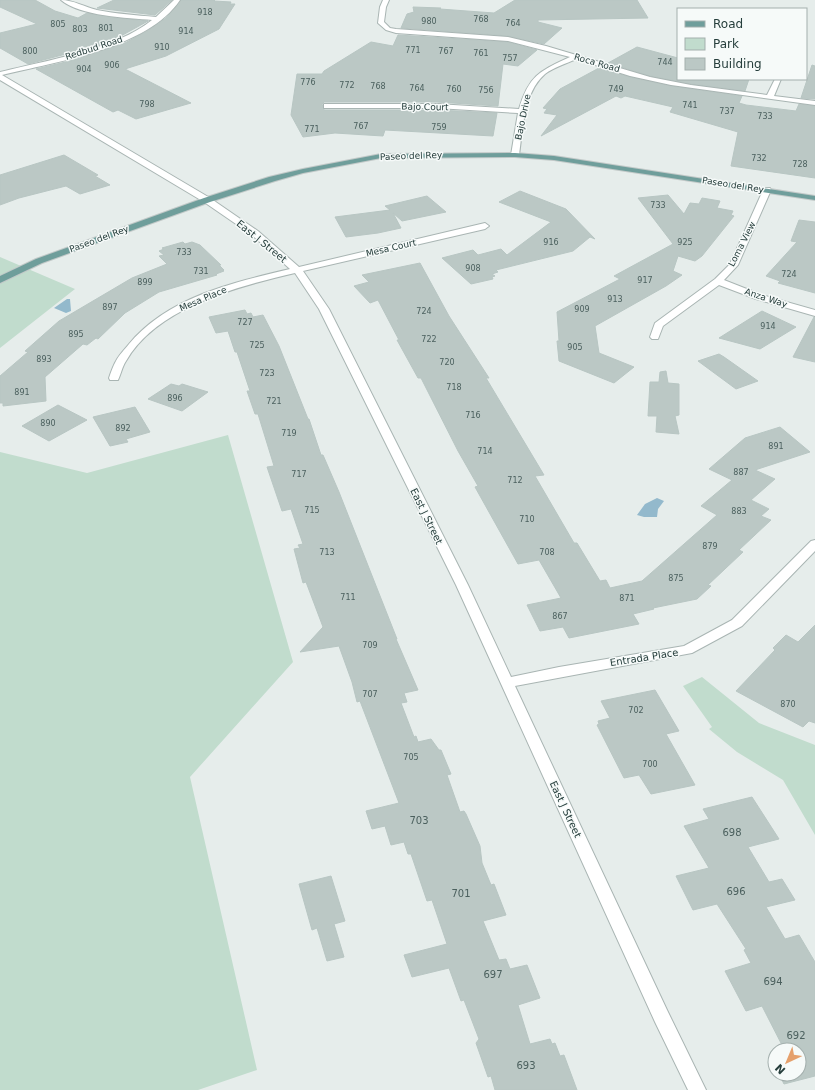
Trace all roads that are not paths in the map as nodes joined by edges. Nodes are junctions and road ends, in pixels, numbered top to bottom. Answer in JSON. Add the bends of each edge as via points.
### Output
{"nodes":[{"id":1,"x":64,"y":0,"type":"edge"},
{"id":2,"x":176,"y":0,"type":"edge"},
{"id":3,"x":386,"y":0,"type":"edge"},
{"id":4,"x":158,"y":19,"type":"junction"},
{"id":5,"x":575,"y":57,"type":"junction"},
{"id":6,"x":0,"y":75,"type":"edge"},
{"id":7,"x":778,"y":80,"type":"edge"},
{"id":8,"x":770,"y":97,"type":"junction"},
{"id":9,"x":815,"y":103,"type":"edge"},
{"id":10,"x":327,"y":106,"type":"dead end"},
{"id":11,"x":522,"y":111,"type":"junction"},
{"id":12,"x":516,"y":154,"type":"junction"},
{"id":13,"x":767,"y":190,"type":"junction"},
{"id":14,"x":815,"y":198,"type":"edge"},
{"id":15,"x":207,"y":200,"type":"junction"},
{"id":16,"x":485,"y":226,"type":"dead end"},
{"id":17,"x":298,"y":271,"type":"junction"},
{"id":18,"x":0,"y":280,"type":"edge"},
{"id":19,"x":718,"y":281,"type":"junction"},
{"id":20,"x":815,"y":313,"type":"edge"},
{"id":21,"x":655,"y":337,"type":"dead end"},
{"id":22,"x":114,"y":378,"type":"dead end"},
{"id":23,"x":815,"y":544,"type":"edge"},
{"id":24,"x":507,"y":683,"type":"junction"},
{"id":25,"x":697,"y":1090,"type":"edge"}],
"edges":[{"from":1,"to":4,"type":"street","via":[[100,12]]},
{"from":2,"to":4,"type":"street","name":"Redbud Road"},
{"from":3,"to":5,"type":"street","name":"Roca Road","via":[[380,23],[388,29],[488,36],[543,47]]},
{"from":4,"to":6,"type":"street","name":"Redbud Road","via":[[127,37],[106,45]]},
{"from":5,"to":8,"type":"street","name":"Roca Road","via":[[693,88]]},
{"from":5,"to":11,"type":"street","name":"Bajo Drive","via":[[543,73],[530,87]]},
{"from":6,"to":15,"type":"street","name":"East J Street"},
{"from":7,"to":8,"type":"street"},
{"from":8,"to":9,"type":"street","name":"Roca Road"},
{"from":10,"to":11,"type":"street","name":"Bajo Court","via":[[437,106]]},
{"from":11,"to":12,"type":"street","name":"Bajo Drive"},
{"from":12,"to":13,"type":"main road","name":"Paseo del Rey"},
{"from":12,"to":15,"type":"main road","name":"Paseo del Rey","via":[[381,156],[303,171]]},
{"from":13,"to":14,"type":"main road","name":"Paseo del Rey"},
{"from":13,"to":19,"type":"street","name":"Loma View","via":[[734,264]]},
{"from":15,"to":17,"type":"street","name":"East J Street","via":[[255,233]]},
{"from":15,"to":18,"type":"main road","name":"Paseo del Rey","via":[[39,261]]},
{"from":16,"to":17,"type":"street","name":"Mesa Court"},
{"from":17,"to":22,"type":"street","name":"Mesa Place","via":[[218,291],[188,304],[158,322],[140,338],[122,360]]},
{"from":17,"to":24,"type":"street","name":"East J Street","via":[[324,309],[462,585]]},
{"from":19,"to":20,"type":"street","name":"Anza Way","via":[[759,297]]},
{"from":19,"to":21,"type":"street","name":"Loma View","via":[[658,324]]},
{"from":23,"to":24,"type":"street","name":"Entrada Place","via":[[737,623],[687,650]]},
{"from":24,"to":25,"type":"street","name":"East J Street"}]}
